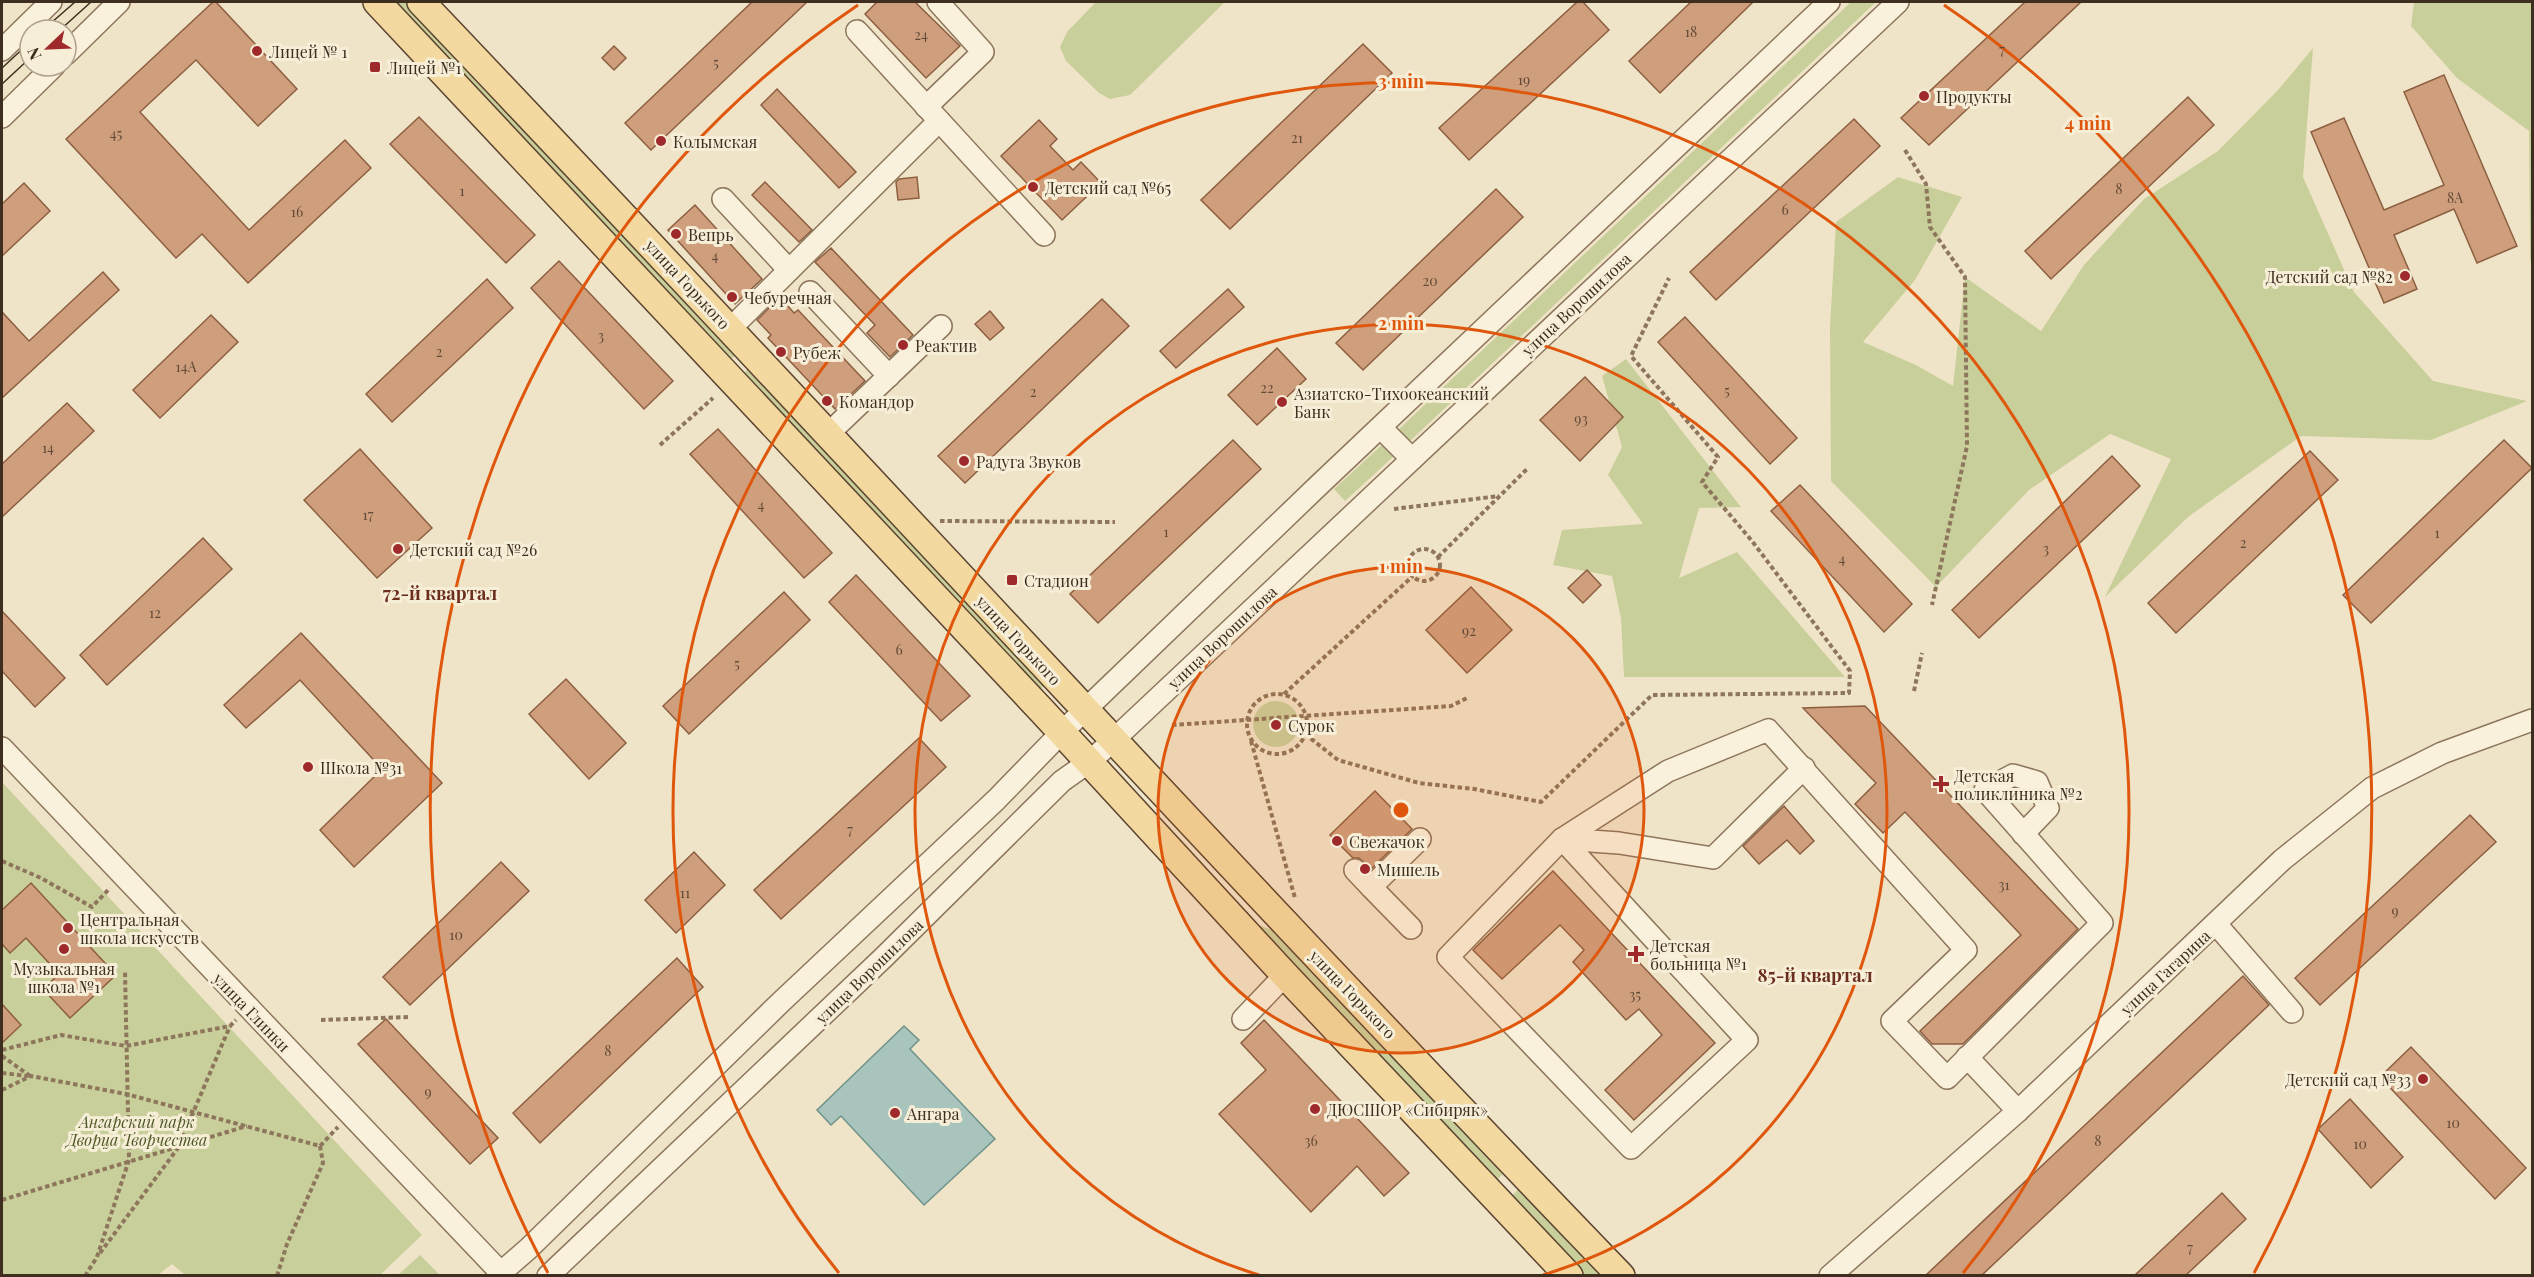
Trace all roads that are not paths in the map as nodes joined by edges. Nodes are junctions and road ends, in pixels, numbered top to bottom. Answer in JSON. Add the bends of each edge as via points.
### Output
{"nodes":[{"id":1,"x":51,"y":2,"type":"edge"},
{"id":2,"x":119,"y":2,"type":"edge"},
{"id":3,"x":377,"y":2,"type":"edge"},
{"id":4,"x":421,"y":2,"type":"edge"},
{"id":5,"x":938,"y":2,"type":"edge"},
{"id":6,"x":1829,"y":2,"type":"edge"},
{"id":7,"x":1898,"y":2,"type":"edge"},
{"id":8,"x":857,"y":32,"type":"dead end"},
{"id":9,"x":78,"y":42,"type":"edge"},
{"id":10,"x":2,"y":50,"type":"edge"},
{"id":11,"x":42,"y":78,"type":"edge"},
{"id":12,"x":932,"y":114,"type":"junction"},
{"id":13,"x":2,"y":117,"type":"edge"},
{"id":14,"x":723,"y":199,"type":"dead end"},
{"id":15,"x":1044,"y":235,"type":"dead end"},
{"id":16,"x":789,"y":270,"type":"junction"},
{"id":17,"x":810,"y":292,"type":"dead end"},
{"id":18,"x":941,"y":326,"type":"dead end"},
{"id":19,"x":730,"y":329,"type":"junction"},
{"id":20,"x":889,"y":376,"type":"junction"},
{"id":21,"x":1381,"y":428,"type":"junction"},
{"id":22,"x":828,"y":434,"type":"junction"},
{"id":23,"x":1412,"y":459,"type":"junction"},
{"id":24,"x":1085,"y":711,"type":"junction"},
{"id":25,"x":2532,"y":720,"type":"edge"},
{"id":26,"x":1062,"y":732,"type":"junction"},
{"id":27,"x":1113,"y":741,"type":"junction"},
{"id":28,"x":2,"y":748,"type":"edge"},
{"id":29,"x":1089,"y":762,"type":"junction"},
{"id":30,"x":1804,"y":768,"type":"junction"},
{"id":31,"x":2024,"y":834,"type":"dead end"},
{"id":32,"x":1420,"y":839,"type":"dead end"},
{"id":33,"x":1562,"y":839,"type":"junction"},
{"id":34,"x":1355,"y":870,"type":"dead end"},
{"id":35,"x":1371,"y":886,"type":"junction"},
{"id":36,"x":2216,"y":924,"type":"junction"},
{"id":37,"x":1412,"y":928,"type":"dead end"},
{"id":38,"x":1284,"y":975,"type":"junction"},
{"id":39,"x":2292,"y":1012,"type":"dead end"},
{"id":40,"x":1243,"y":1019,"type":"dead end"},
{"id":41,"x":1967,"y":1057,"type":"junction"},
{"id":42,"x":2018,"y":1111,"type":"junction"},
{"id":43,"x":1533,"y":1185,"type":"junction"},
{"id":44,"x":1505,"y":1210,"type":"junction"},
{"id":45,"x":500,"y":1274,"type":"edge"},
{"id":46,"x":548,"y":1275,"type":"edge"},
{"id":47,"x":1569,"y":1275,"type":"edge"},
{"id":48,"x":1621,"y":1275,"type":"edge"},
{"id":49,"x":1830,"y":1275,"type":"edge"}],
"edges":[{"from":1,"to":10,"type":"street"},
{"from":2,"to":9,"type":"street"},
{"from":3,"to":26,"type":"main road","name":"улица Горького"},
{"from":4,"to":19,"type":"main road","name":"улица Горького"},
{"from":5,"to":12,"type":"street","via":[[983,52]]},
{"from":6,"to":21,"type":"street"},
{"from":7,"to":23,"type":"street","name":"улица Ворошилова"},
{"from":8,"to":12,"type":"street"},
{"from":11,"to":13,"type":"street"},
{"from":12,"to":15,"type":"street"},
{"from":12,"to":16,"type":"street"},
{"from":14,"to":16,"type":"street"},
{"from":16,"to":19,"type":"street"},
{"from":17,"to":20,"type":"street"},
{"from":18,"to":20,"type":"street"},
{"from":19,"to":22,"type":"main road","name":"улица Горького"},
{"from":20,"to":22,"type":"street"},
{"from":21,"to":23,"type":"street"},
{"from":21,"to":24,"type":"street"},
{"from":22,"to":24,"type":"main road","name":"улица Горького"},
{"from":23,"to":27,"type":"street","name":"улица Ворошилова"},
{"from":24,"to":26,"type":"street"},
{"from":24,"to":27,"type":"main road","name":"улица Горького"},
{"from":25,"to":36,"type":"street","name":"улица Гагарина","via":[[2442,753],[2372,788],[2282,860]]},
{"from":26,"to":29,"type":"main road","name":"улица Горького"},
{"from":26,"to":45,"type":"street","via":[[996,800]]},
{"from":27,"to":29,"type":"street","name":"улица Ворошилова"},
{"from":27,"to":43,"type":"main road","name":"улица Горького"},
{"from":28,"to":45,"type":"street","name":"улица Глинки"},
{"from":29,"to":38,"type":"main road","name":"улица Горького"},
{"from":29,"to":46,"type":"street","name":"улица Ворошилова","via":[[1062,781],[883,958]]},
{"from":30,"to":33,"type":"street","via":[[1713,858],[1619,843]]},
{"from":30,"to":33,"type":"street","via":[[1768,730],[1668,771]]},
{"from":30,"to":41,"type":"street","via":[[1966,950],[1892,1021],[1947,1078]]},
{"from":31,"to":41,"type":"street","via":[[2102,923]]},
{"from":32,"to":35,"type":"street"},
{"from":33,"to":33,"type":"street","via":[[1448,957],[1631,1148],[1747,1040]]},
{"from":34,"to":35,"type":"street"},
{"from":35,"to":37,"type":"street"},
{"from":36,"to":39,"type":"street"},
{"from":36,"to":42,"type":"street","name":"улица Гагарина"},
{"from":38,"to":40,"type":"street"},
{"from":38,"to":44,"type":"main road","name":"улица Горького"},
{"from":41,"to":42,"type":"street"},
{"from":42,"to":49,"type":"street","name":"улица Гагарина"},
{"from":43,"to":44,"type":"main road","via":[[1520,1176],[1510,1178],[1501,1194]]},
{"from":43,"to":48,"type":"main road","name":"улица Горького"},
{"from":44,"to":47,"type":"main road","name":"улица Горького"}]}
